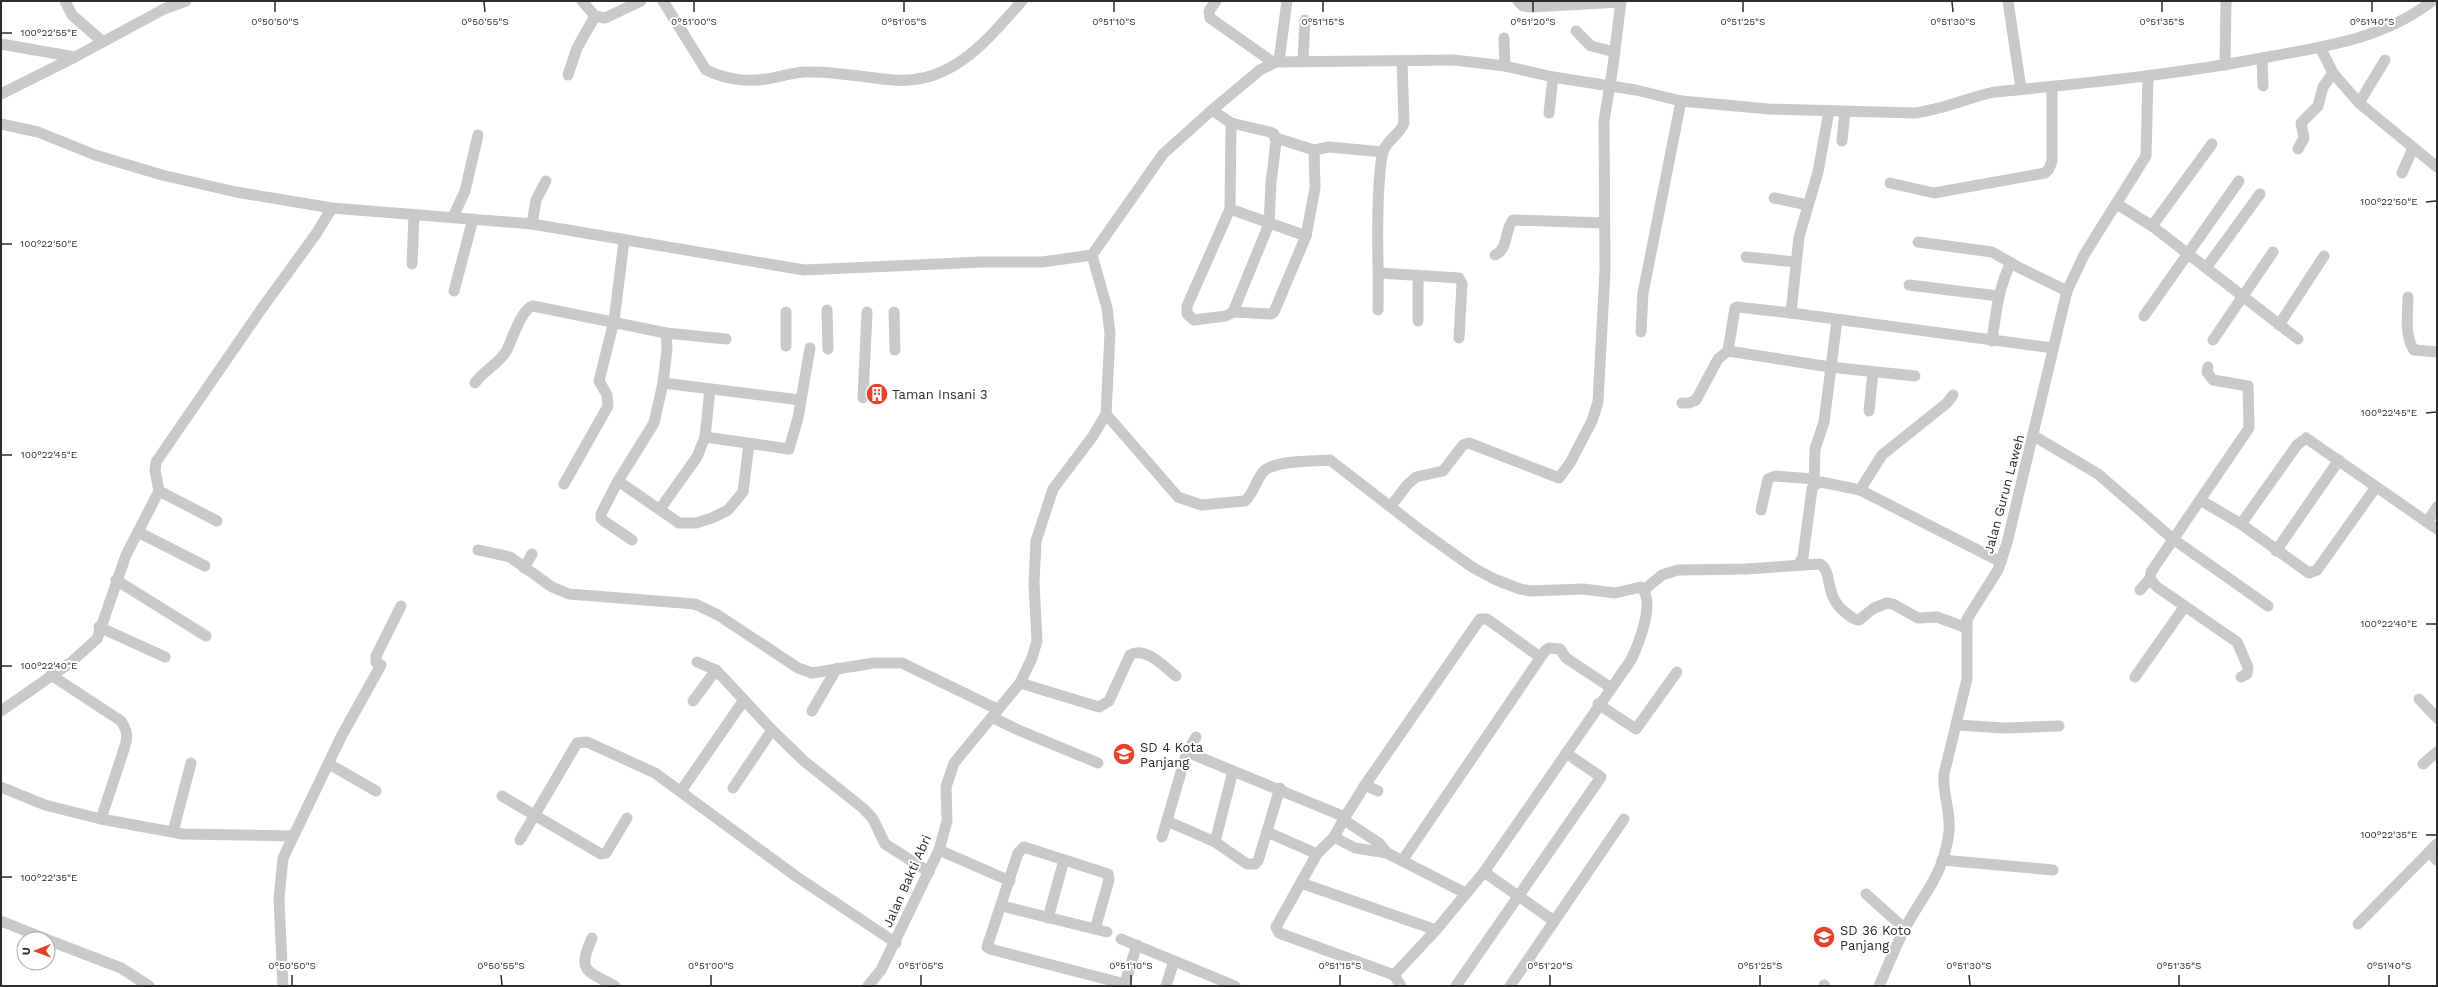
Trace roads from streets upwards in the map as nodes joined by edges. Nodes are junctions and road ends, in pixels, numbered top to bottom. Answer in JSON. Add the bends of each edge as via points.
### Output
{"nodes":[{"id":1,"x":65,"y":1,"type":"edge"},
{"id":2,"x":186,"y":1,"type":"edge"},
{"id":3,"x":582,"y":1,"type":"edge"},
{"id":4,"x":641,"y":1,"type":"edge"},
{"id":5,"x":663,"y":1,"type":"edge"},
{"id":6,"x":1022,"y":1,"type":"edge"},
{"id":7,"x":1216,"y":1,"type":"edge"},
{"id":8,"x":1286,"y":1,"type":"edge"},
{"id":9,"x":1518,"y":1,"type":"edge"},
{"id":10,"x":2008,"y":1,"type":"edge"},
{"id":11,"x":2226,"y":1,"type":"edge"},
{"id":12,"x":2432,"y":1,"type":"edge"},
{"id":13,"x":1621,"y":2,"type":"edge"},
{"id":14,"x":594,"y":16,"type":"junction"},
{"id":15,"x":1305,"y":20,"type":"dead end"},
{"id":16,"x":1576,"y":31,"type":"dead end"},
{"id":17,"x":1504,"y":38,"type":"dead end"},
{"id":18,"x":103,"y":42,"type":"junction"},
{"id":19,"x":1,"y":44,"type":"edge"},
{"id":20,"x":2320,"y":47,"type":"junction"},
{"id":21,"x":1615,"y":52,"type":"junction"},
{"id":22,"x":75,"y":57,"type":"junction"},
{"id":23,"x":2262,"y":58,"type":"junction"},
{"id":24,"x":1303,"y":60,"type":"junction"},
{"id":25,"x":2385,"y":60,"type":"dead end"},
{"id":26,"x":1402,"y":61,"type":"junction"},
{"id":27,"x":1276,"y":62,"type":"junction"},
{"id":28,"x":2225,"y":65,"type":"junction"},
{"id":29,"x":1505,"y":66,"type":"junction"},
{"id":30,"x":2333,"y":73,"type":"junction"},
{"id":31,"x":568,"y":75,"type":"dead end"},
{"id":32,"x":1553,"y":77,"type":"junction"},
{"id":33,"x":2148,"y":77,"type":"junction"},
{"id":34,"x":2263,"y":86,"type":"dead end"},
{"id":35,"x":1609,"y":87,"type":"junction"},
{"id":36,"x":2052,"y":87,"type":"junction"},
{"id":37,"x":2021,"y":89,"type":"junction"},
{"id":38,"x":1,"y":94,"type":"edge"},
{"id":39,"x":1680,"y":101,"type":"junction"},
{"id":40,"x":2359,"y":103,"type":"junction"},
{"id":41,"x":1212,"y":110,"type":"junction"},
{"id":42,"x":1828,"y":111,"type":"junction"},
{"id":43,"x":1845,"y":111,"type":"junction"},
{"id":44,"x":1549,"y":113,"type":"dead end"},
{"id":45,"x":1231,"y":123,"type":"junction"},
{"id":46,"x":1,"y":124,"type":"edge"},
{"id":47,"x":478,"y":135,"type":"dead end"},
{"id":48,"x":1276,"y":138,"type":"junction"},
{"id":49,"x":1842,"y":141,"type":"dead end"},
{"id":50,"x":2212,"y":144,"type":"dead end"},
{"id":51,"x":2298,"y":148,"type":"dead end"},
{"id":52,"x":2413,"y":148,"type":"junction"},
{"id":53,"x":1314,"y":150,"type":"junction"},
{"id":54,"x":1383,"y":152,"type":"junction"},
{"id":55,"x":2437,"y":167,"type":"edge"},
{"id":56,"x":2402,"y":173,"type":"dead end"},
{"id":57,"x":546,"y":181,"type":"dead end"},
{"id":58,"x":2239,"y":181,"type":"dead end"},
{"id":59,"x":1890,"y":183,"type":"dead end"},
{"id":60,"x":2260,"y":194,"type":"dead end"},
{"id":61,"x":1774,"y":198,"type":"dead end"},
{"id":62,"x":2117,"y":204,"type":"junction"},
{"id":63,"x":1808,"y":205,"type":"junction"},
{"id":64,"x":332,"y":208,"type":"junction"},
{"id":65,"x":1230,"y":209,"type":"junction"},
{"id":66,"x":414,"y":216,"type":"junction"},
{"id":67,"x":453,"y":217,"type":"junction"},
{"id":68,"x":474,"y":219,"type":"junction"},
{"id":69,"x":1604,"y":223,"type":"junction"},
{"id":70,"x":532,"y":224,"type":"junction"},
{"id":71,"x":1269,"y":224,"type":"junction"},
{"id":72,"x":2152,"y":226,"type":"junction"},
{"id":73,"x":1306,"y":236,"type":"junction"},
{"id":74,"x":624,"y":240,"type":"junction"},
{"id":75,"x":1918,"y":242,"type":"dead end"},
{"id":76,"x":2273,"y":252,"type":"dead end"},
{"id":77,"x":2188,"y":254,"type":"junction"},
{"id":78,"x":1092,"y":255,"type":"junction"},
{"id":79,"x":1495,"y":255,"type":"dead end"},
{"id":80,"x":2324,"y":256,"type":"dead end"},
{"id":81,"x":1746,"y":257,"type":"dead end"},
{"id":82,"x":1796,"y":262,"type":"junction"},
{"id":83,"x":2011,"y":263,"type":"junction"},
{"id":84,"x":412,"y":264,"type":"dead end"},
{"id":85,"x":2206,"y":268,"type":"junction"},
{"id":86,"x":1379,"y":273,"type":"junction"},
{"id":87,"x":1418,"y":275,"type":"junction"},
{"id":88,"x":1909,"y":285,"type":"dead end"},
{"id":89,"x":454,"y":291,"type":"dead end"},
{"id":90,"x":2067,"y":291,"type":"junction"},
{"id":91,"x":1998,"y":296,"type":"junction"},
{"id":92,"x":2244,"y":296,"type":"junction"},
{"id":93,"x":2408,"y":297,"type":"dead end"},
{"id":94,"x":827,"y":310,"type":"dead end"},
{"id":95,"x":1378,"y":310,"type":"dead end"},
{"id":96,"x":786,"y":312,"type":"dead end"},
{"id":97,"x":867,"y":312,"type":"dead end"},
{"id":98,"x":894,"y":312,"type":"dead end"},
{"id":99,"x":1233,"y":312,"type":"junction"},
{"id":100,"x":1791,"y":313,"type":"junction"},
{"id":101,"x":2144,"y":316,"type":"dead end"},
{"id":102,"x":1837,"y":320,"type":"junction"},
{"id":103,"x":614,"y":321,"type":"junction"},
{"id":104,"x":1418,"y":321,"type":"dead end"},
{"id":105,"x":2279,"y":325,"type":"junction"},
{"id":106,"x":1641,"y":332,"type":"dead end"},
{"id":107,"x":666,"y":333,"type":"junction"},
{"id":108,"x":1459,"y":338,"type":"dead end"},
{"id":109,"x":726,"y":339,"type":"dead end"},
{"id":110,"x":2298,"y":339,"type":"dead end"},
{"id":111,"x":2213,"y":340,"type":"dead end"},
{"id":112,"x":1992,"y":341,"type":"junction"},
{"id":113,"x":786,"y":346,"type":"dead end"},
{"id":114,"x":810,"y":348,"type":"dead end"},
{"id":115,"x":2053,"y":348,"type":"junction"},
{"id":116,"x":828,"y":349,"type":"dead end"},
{"id":117,"x":895,"y":350,"type":"dead end"},
{"id":118,"x":1728,"y":351,"type":"junction"},
{"id":119,"x":2437,"y":352,"type":"edge"},
{"id":120,"x":1830,"y":367,"type":"junction"},
{"id":121,"x":2208,"y":367,"type":"dead end"},
{"id":122,"x":1873,"y":372,"type":"junction"},
{"id":123,"x":1915,"y":376,"type":"dead end"},
{"id":124,"x":475,"y":383,"type":"dead end"},
{"id":125,"x":663,"y":383,"type":"junction"},
{"id":126,"x":710,"y":389,"type":"junction"},
{"id":127,"x":1953,"y":395,"type":"dead end"},
{"id":128,"x":863,"y":398,"type":"dead end"},
{"id":129,"x":800,"y":400,"type":"junction"},
{"id":130,"x":1682,"y":403,"type":"dead end"},
{"id":131,"x":1868,"y":411,"type":"dead end"},
{"id":132,"x":1106,"y":414,"type":"junction"},
{"id":133,"x":2034,"y":436,"type":"junction"},
{"id":134,"x":705,"y":438,"type":"junction"},
{"id":135,"x":749,"y":444,"type":"junction"},
{"id":136,"x":2339,"y":460,"type":"junction"},
{"id":137,"x":618,"y":481,"type":"junction"},
{"id":138,"x":1814,"y":482,"type":"junction"},
{"id":139,"x":564,"y":484,"type":"dead end"},
{"id":140,"x":2376,"y":487,"type":"junction"},
{"id":141,"x":1860,"y":490,"type":"junction"},
{"id":142,"x":160,"y":491,"type":"junction"},
{"id":143,"x":2200,"y":500,"type":"junction"},
{"id":144,"x":1392,"y":506,"type":"junction"},
{"id":145,"x":2437,"y":507,"type":"edge"},
{"id":146,"x":660,"y":509,"type":"junction"},
{"id":147,"x":1761,"y":510,"type":"dead end"},
{"id":148,"x":217,"y":521,"type":"dead end"},
{"id":149,"x":2427,"y":522,"type":"junction"},
{"id":150,"x":2241,"y":524,"type":"junction"},
{"id":151,"x":2437,"y":529,"type":"edge"},
{"id":152,"x":138,"y":532,"type":"junction"},
{"id":153,"x":2173,"y":539,"type":"junction"},
{"id":154,"x":632,"y":540,"type":"dead end"},
{"id":155,"x":478,"y":550,"type":"dead end"},
{"id":156,"x":2276,"y":550,"type":"junction"},
{"id":157,"x":532,"y":554,"type":"dead end"},
{"id":158,"x":2001,"y":562,"type":"junction"},
{"id":159,"x":1798,"y":565,"type":"junction"},
{"id":160,"x":205,"y":566,"type":"dead end"},
{"id":161,"x":524,"y":568,"type":"junction"},
{"id":162,"x":2150,"y":579,"type":"junction"},
{"id":163,"x":116,"y":580,"type":"junction"},
{"id":164,"x":1644,"y":590,"type":"junction"},
{"id":165,"x":2140,"y":590,"type":"dead end"},
{"id":166,"x":400,"y":606,"type":"dead end"},
{"id":167,"x":2185,"y":606,"type":"junction"},
{"id":168,"x":2268,"y":606,"type":"dead end"},
{"id":169,"x":99,"y":627,"type":"junction"},
{"id":170,"x":1967,"y":628,"type":"junction"},
{"id":171,"x":206,"y":636,"type":"dead end"},
{"id":172,"x":165,"y":657,"type":"dead end"},
{"id":173,"x":1540,"y":657,"type":"junction"},
{"id":174,"x":698,"y":662,"type":"dead end"},
{"id":175,"x":837,"y":668,"type":"junction"},
{"id":176,"x":716,"y":670,"type":"junction"},
{"id":177,"x":1677,"y":672,"type":"dead end"},
{"id":178,"x":51,"y":675,"type":"junction"},
{"id":179,"x":1176,"y":676,"type":"dead end"},
{"id":180,"x":2135,"y":677,"type":"dead end"},
{"id":181,"x":2242,"y":677,"type":"dead end"},
{"id":182,"x":1020,"y":683,"type":"junction"},
{"id":183,"x":1610,"y":687,"type":"junction"},
{"id":184,"x":2419,"y":699,"type":"dead end"},
{"id":185,"x":744,"y":700,"type":"junction"},
{"id":186,"x":694,"y":701,"type":"dead end"},
{"id":187,"x":1598,"y":704,"type":"junction"},
{"id":188,"x":1,"y":711,"type":"edge"},
{"id":189,"x":812,"y":711,"type":"dead end"},
{"id":190,"x":994,"y":713,"type":"junction"},
{"id":191,"x":2437,"y":718,"type":"edge"},
{"id":192,"x":1958,"y":725,"type":"junction"},
{"id":193,"x":2059,"y":726,"type":"dead end"},
{"id":194,"x":772,"y":730,"type":"junction"},
{"id":195,"x":1196,"y":737,"type":"dead end"},
{"id":196,"x":1187,"y":752,"type":"junction"},
{"id":197,"x":2437,"y":752,"type":"edge"},
{"id":198,"x":1566,"y":753,"type":"junction"},
{"id":199,"x":191,"y":763,"type":"dead end"},
{"id":200,"x":1098,"y":763,"type":"dead end"},
{"id":201,"x":329,"y":764,"type":"junction"},
{"id":202,"x":2423,"y":764,"type":"dead end"},
{"id":203,"x":1233,"y":772,"type":"junction"},
{"id":204,"x":1365,"y":785,"type":"junction"},
{"id":205,"x":1,"y":787,"type":"edge"},
{"id":206,"x":734,"y":788,"type":"dead end"},
{"id":207,"x":1280,"y":788,"type":"junction"},
{"id":208,"x":376,"y":791,"type":"dead end"},
{"id":209,"x":681,"y":791,"type":"junction"},
{"id":210,"x":1378,"y":791,"type":"dead end"},
{"id":211,"x":502,"y":796,"type":"dead end"},
{"id":212,"x":534,"y":816,"type":"junction"},
{"id":213,"x":627,"y":818,"type":"dead end"},
{"id":214,"x":1345,"y":818,"type":"junction"},
{"id":215,"x":101,"y":819,"type":"junction"},
{"id":216,"x":1624,"y":819,"type":"dead end"},
{"id":217,"x":1167,"y":821,"type":"junction"},
{"id":218,"x":173,"y":832,"type":"junction"},
{"id":219,"x":1267,"y":832,"type":"junction"},
{"id":220,"x":292,"y":836,"type":"junction"},
{"id":221,"x":1162,"y":837,"type":"dead end"},
{"id":222,"x":1334,"y":837,"type":"junction"},
{"id":223,"x":520,"y":840,"type":"dead end"},
{"id":224,"x":1215,"y":842,"type":"junction"},
{"id":225,"x":939,"y":850,"type":"junction"},
{"id":226,"x":2434,"y":852,"type":"edge"},
{"id":227,"x":1387,"y":853,"type":"junction"},
{"id":228,"x":1317,"y":854,"type":"junction"},
{"id":229,"x":1064,"y":860,"type":"junction"},
{"id":230,"x":1942,"y":860,"type":"junction"},
{"id":231,"x":1402,"y":861,"type":"junction"},
{"id":232,"x":2053,"y":870,"type":"dead end"},
{"id":233,"x":929,"y":872,"type":"junction"},
{"id":234,"x":1484,"y":872,"type":"junction"},
{"id":235,"x":1010,"y":881,"type":"junction"},
{"id":236,"x":1301,"y":883,"type":"junction"},
{"id":237,"x":1465,"y":893,"type":"junction"},
{"id":238,"x":1866,"y":894,"type":"dead end"},
{"id":239,"x":1518,"y":898,"type":"junction"},
{"id":240,"x":1002,"y":906,"type":"junction"},
{"id":241,"x":1048,"y":918,"type":"junction"},
{"id":242,"x":1,"y":921,"type":"edge"},
{"id":243,"x":1554,"y":921,"type":"junction"},
{"id":244,"x":2358,"y":924,"type":"dead end"},
{"id":245,"x":1095,"y":929,"type":"junction"},
{"id":246,"x":1905,"y":929,"type":"junction"},
{"id":247,"x":1436,"y":930,"type":"junction"},
{"id":248,"x":27,"y":931,"type":"edge"},
{"id":249,"x":1107,"y":932,"type":"dead end"},
{"id":250,"x":592,"y":938,"type":"dead end"},
{"id":251,"x":1121,"y":939,"type":"dead end"},
{"id":252,"x":56,"y":943,"type":"edge"},
{"id":253,"x":896,"y":943,"type":"junction"},
{"id":254,"x":1137,"y":945,"type":"junction"},
{"id":255,"x":1174,"y":961,"type":"junction"},
{"id":256,"x":1394,"y":975,"type":"junction"},
{"id":257,"x":1211,"y":982,"type":"edge"},
{"id":258,"x":1124,"y":985,"type":"edge"},
{"id":259,"x":149,"y":986,"type":"edge"},
{"id":260,"x":283,"y":986,"type":"edge"},
{"id":261,"x":615,"y":986,"type":"edge"},
{"id":262,"x":868,"y":986,"type":"edge"},
{"id":263,"x":1166,"y":986,"type":"edge"},
{"id":264,"x":1235,"y":986,"type":"edge"},
{"id":265,"x":1401,"y":986,"type":"edge"},
{"id":266,"x":1456,"y":986,"type":"edge"},
{"id":267,"x":1510,"y":986,"type":"edge"},
{"id":268,"x":1879,"y":986,"type":"edge"}],
"edges":[{"from":1,"to":18,"type":"street","via":[[72,15]]},
{"from":2,"to":18,"type":"street","via":[[164,9]]},
{"from":3,"to":14,"type":"street"},
{"from":4,"to":14,"type":"street","via":[[605,18]]},
{"from":5,"to":6,"type":"street","via":[[706,70],[741,81],[764,80],[805,72],[895,80],[932,76],[952,69],[973,54]]},
{"from":7,"to":27,"type":"street","via":[[1209,11],[1210,18]]},
{"from":8,"to":27,"type":"street"},
{"from":9,"to":13,"type":"street","via":[[1523,6],[1532,8]]},
{"from":10,"to":37,"type":"street"},
{"from":11,"to":28,"type":"street"},
{"from":12,"to":20,"type":"street","via":[[2416,13],[2388,26],[2348,41]]},
{"from":13,"to":21,"type":"street"},
{"from":14,"to":31,"type":"street","via":[[577,48]]},
{"from":15,"to":24,"type":"street"},
{"from":16,"to":21,"type":"street","via":[[1591,46]]},
{"from":17,"to":29,"type":"street"},
{"from":18,"to":22,"type":"street"},
{"from":19,"to":22,"type":"street"},
{"from":20,"to":23,"type":"street"},
{"from":20,"to":30,"type":"street"},
{"from":21,"to":35,"type":"street"},
{"from":22,"to":38,"type":"street"},
{"from":23,"to":28,"type":"street"},
{"from":23,"to":34,"type":"street"},
{"from":24,"to":26,"type":"street"},
{"from":24,"to":27,"type":"street"},
{"from":25,"to":40,"type":"street"},
{"from":26,"to":29,"type":"street","via":[[1454,60]]},
{"from":26,"to":54,"type":"street","via":[[1404,123],[1401,131],[1389,140]]},
{"from":27,"to":41,"type":"street","via":[[1260,70]]},
{"from":28,"to":33,"type":"street"},
{"from":29,"to":32,"type":"street"},
{"from":30,"to":40,"type":"street"},
{"from":30,"to":51,"type":"street","via":[[2323,87],[2318,106],[2301,123],[2304,138]]},
{"from":32,"to":35,"type":"street"},
{"from":32,"to":44,"type":"street"},
{"from":33,"to":36,"type":"street"},
{"from":33,"to":62,"type":"street","name":"Jalan Gurun Laweh","via":[[2146,156]]},
{"from":35,"to":39,"type":"street","via":[[1636,90]]},
{"from":35,"to":69,"type":"street","via":[[1604,121]]},
{"from":36,"to":37,"type":"street"},
{"from":36,"to":59,"type":"street","via":[[2052,161],[2045,173],[1934,194]]},
{"from":37,"to":43,"type":"street","via":[[1969,98],[1926,112]]},
{"from":39,"to":42,"type":"street"},
{"from":39,"to":106,"type":"street","via":[[1643,293]]},
{"from":40,"to":52,"type":"street"},
{"from":41,"to":45,"type":"street"},
{"from":41,"to":78,"type":"street","via":[[1163,154]]},
{"from":42,"to":43,"type":"street"},
{"from":42,"to":63,"type":"street","via":[[1823,151]]},
{"from":43,"to":49,"type":"street"},
{"from":45,"to":48,"type":"street","via":[[1270,132]]},
{"from":45,"to":65,"type":"street"},
{"from":46,"to":64,"type":"street","via":[[38,132],[95,155],[162,175],[236,192]]},
{"from":47,"to":67,"type":"street","via":[[465,191]]},
{"from":48,"to":53,"type":"street"},
{"from":48,"to":71,"type":"street"},
{"from":50,"to":72,"type":"street"},
{"from":52,"to":55,"type":"street"},
{"from":52,"to":56,"type":"street"},
{"from":53,"to":54,"type":"street","via":[[1329,148]]},
{"from":53,"to":73,"type":"street","via":[[1315,188]]},
{"from":54,"to":86,"type":"street","via":[[1377,216]]},
{"from":57,"to":70,"type":"street","via":[[536,200]]},
{"from":58,"to":77,"type":"street"},
{"from":60,"to":85,"type":"street"},
{"from":61,"to":63,"type":"street"},
{"from":62,"to":72,"type":"street"},
{"from":62,"to":90,"type":"street","name":"Jalan Gurun Laweh","via":[[2084,256]]},
{"from":63,"to":82,"type":"street"},
{"from":64,"to":66,"type":"street"},
{"from":64,"to":142,"type":"street","via":[[156,462],[155,470]]},
{"from":65,"to":71,"type":"street"},
{"from":65,"to":99,"type":"street","via":[[1187,306],[1187,314],[1194,320],[1226,316]]},
{"from":66,"to":67,"type":"street"},
{"from":66,"to":84,"type":"street"},
{"from":67,"to":68,"type":"street"},
{"from":68,"to":70,"type":"street"},
{"from":68,"to":89,"type":"street"},
{"from":69,"to":79,"type":"street","via":[[1514,220],[1508,227],[1502,250]]},
{"from":69,"to":144,"type":"street","via":[[1605,271],[1598,402],[1592,421],[1561,476],[1557,478],[1469,443],[1463,445],[1442,471],[1416,477]]},
{"from":70,"to":74,"type":"street"},
{"from":71,"to":73,"type":"street"},
{"from":71,"to":99,"type":"street"},
{"from":72,"to":77,"type":"street"},
{"from":73,"to":99,"type":"street","via":[[1274,312]]},
{"from":74,"to":78,"type":"street","via":[[804,270],[982,262],[1042,262]]},
{"from":74,"to":103,"type":"street"},
{"from":75,"to":83,"type":"street","via":[[1992,252]]},
{"from":76,"to":92,"type":"street"},
{"from":77,"to":85,"type":"street"},
{"from":77,"to":101,"type":"street"},
{"from":78,"to":132,"type":"street","name":"Jalan Bakti Abri","via":[[1107,308],[1110,333]]},
{"from":80,"to":105,"type":"street"},
{"from":81,"to":82,"type":"street"},
{"from":82,"to":100,"type":"street"},
{"from":83,"to":90,"type":"street"},
{"from":83,"to":91,"type":"street","via":[[2001,282]]},
{"from":85,"to":92,"type":"street"},
{"from":86,"to":87,"type":"street"},
{"from":86,"to":95,"type":"street"},
{"from":87,"to":104,"type":"street"},
{"from":87,"to":108,"type":"street","via":[[1454,277],[1461,281]]},
{"from":88,"to":91,"type":"street"},
{"from":90,"to":115,"type":"street","name":"Jalan Gurun Laweh"},
{"from":91,"to":112,"type":"street"},
{"from":92,"to":105,"type":"street"},
{"from":92,"to":111,"type":"street"},
{"from":93,"to":119,"type":"street","via":[[2410,345],[2414,350]]},
{"from":94,"to":116,"type":"street"},
{"from":96,"to":113,"type":"street"},
{"from":97,"to":128,"type":"street"},
{"from":98,"to":117,"type":"street"},
{"from":100,"to":102,"type":"street"},
{"from":100,"to":118,"type":"street","via":[[1737,306]]},
{"from":102,"to":112,"type":"street"},
{"from":102,"to":120,"type":"street"},
{"from":103,"to":107,"type":"street"},
{"from":103,"to":124,"type":"street","via":[[527,307],[506,352]]},
{"from":103,"to":139,"type":"street","via":[[599,381],[607,395],[608,406]]},
{"from":105,"to":110,"type":"street"},
{"from":107,"to":109,"type":"street"},
{"from":107,"to":125,"type":"street"},
{"from":112,"to":115,"type":"street"},
{"from":114,"to":129,"type":"street"},
{"from":115,"to":133,"type":"street","name":"Jalan Gurun Laweh"},
{"from":118,"to":120,"type":"street"},
{"from":118,"to":130,"type":"street","via":[[1718,358],[1696,400]]},
{"from":120,"to":122,"type":"street"},
{"from":120,"to":138,"type":"street","via":[[1824,422],[1815,449]]},
{"from":121,"to":143,"type":"street","via":[[2207,372],[2213,380],[2248,386],[2250,421],[2246,434]]},
{"from":122,"to":123,"type":"street"},
{"from":122,"to":131,"type":"street"},
{"from":125,"to":126,"type":"street"},
{"from":125,"to":137,"type":"street","via":[[654,424]]},
{"from":126,"to":129,"type":"street"},
{"from":126,"to":134,"type":"street"},
{"from":127,"to":141,"type":"street","via":[[1947,403],[1882,455]]},
{"from":129,"to":135,"type":"street","via":[[789,449]]},
{"from":132,"to":144,"type":"street","via":[[1178,496],[1201,505],[1245,502],[1264,470],[1276,464],[1330,460]]},
{"from":132,"to":182,"type":"street","name":"Jalan Bakti Abri","via":[[1093,436],[1053,489],[1047,505],[1034,557],[1037,641]]},
{"from":133,"to":153,"type":"street","via":[[2098,474]]},
{"from":133,"to":158,"type":"street","name":"Jalan Gurun Laweh"},
{"from":134,"to":135,"type":"street"},
{"from":134,"to":146,"type":"street","via":[[697,457]]},
{"from":135,"to":146,"type":"street","via":[[745,487],[728,510],[712,518],[686,524],[679,523]]},
{"from":136,"to":140,"type":"street"},
{"from":136,"to":150,"type":"street","via":[[2310,440],[2302,440]]},
{"from":136,"to":156,"type":"street"},
{"from":137,"to":146,"type":"street"},
{"from":137,"to":154,"type":"street","via":[[601,518]]},
{"from":138,"to":141,"type":"street"},
{"from":138,"to":147,"type":"street","via":[[1770,477],[1766,482]]},
{"from":138,"to":159,"type":"street","via":[[1803,557]]},
{"from":140,"to":149,"type":"street"},
{"from":140,"to":156,"type":"street","via":[[2317,570],[2309,573]]},
{"from":141,"to":158,"type":"street"},
{"from":142,"to":148,"type":"street"},
{"from":142,"to":152,"type":"street"},
{"from":143,"to":150,"type":"street"},
{"from":143,"to":153,"type":"street"},
{"from":144,"to":164,"type":"street","via":[[1472,567],[1520,589],[1583,589],[1615,593],[1641,586]]},
{"from":145,"to":149,"type":"street"},
{"from":149,"to":151,"type":"street"},
{"from":150,"to":156,"type":"street"},
{"from":152,"to":160,"type":"street"},
{"from":152,"to":163,"type":"street"},
{"from":153,"to":162,"type":"street","via":[[2151,572]]},
{"from":153,"to":168,"type":"street"},
{"from":155,"to":161,"type":"street","via":[[502,553]]},
{"from":157,"to":161,"type":"street"},
{"from":158,"to":170,"type":"street","name":"Jalan Gurun Laweh","via":[[1971,611]]},
{"from":159,"to":164,"type":"street","via":[[1678,570],[1662,575]]},
{"from":159,"to":170,"type":"street","via":[[1823,566],[1835,604],[1855,619],[1860,620],[1874,608],[1887,603],[1918,618],[1937,617]]},
{"from":161,"to":175,"type":"street","via":[[552,587],[569,594],[695,604],[718,615],[798,668],[812,673]]},
{"from":162,"to":165,"type":"street"},
{"from":162,"to":167,"type":"street","via":[[2157,587]]},
{"from":163,"to":169,"type":"street"},
{"from":163,"to":171,"type":"street"},
{"from":164,"to":183,"type":"street","via":[[1648,597],[1636,649]]},
{"from":166,"to":201,"type":"street","via":[[376,656],[376,662],[381,665]]},
{"from":167,"to":180,"type":"street"},
{"from":167,"to":181,"type":"street","via":[[2237,642],[2248,667],[2247,674]]},
{"from":169,"to":172,"type":"street"},
{"from":169,"to":178,"type":"street","via":[[96,639],[87,649]]},
{"from":170,"to":192,"type":"street","name":"Jalan Gurun Laweh","via":[[1967,679]]},
{"from":173,"to":183,"type":"street","via":[[1549,648],[1560,650],[1566,658]]},
{"from":173,"to":204,"type":"street","via":[[1487,619],[1480,618]]},
{"from":173,"to":231,"type":"street"},
{"from":174,"to":176,"type":"street"},
{"from":175,"to":189,"type":"street"},
{"from":175,"to":190,"type":"street","via":[[874,662],[902,663]]},
{"from":176,"to":185,"type":"street"},
{"from":176,"to":186,"type":"street"},
{"from":177,"to":187,"type":"street","via":[[1636,729]]},
{"from":178,"to":188,"type":"street"},
{"from":178,"to":215,"type":"street","via":[[125,726],[127,739]]},
{"from":179,"to":182,"type":"street","via":[[1145,653],[1135,652],[1130,655],[1109,701],[1099,707]]},
{"from":182,"to":190,"type":"street","name":"Jalan Bakti Abri"},
{"from":183,"to":187,"type":"street"},
{"from":184,"to":191,"type":"street"},
{"from":185,"to":194,"type":"street"},
{"from":185,"to":209,"type":"street"},
{"from":187,"to":198,"type":"street"},
{"from":190,"to":200,"type":"street","via":[[1016,729]]},
{"from":190,"to":225,"type":"street","name":"Jalan Bakti Abri","via":[[961,752],[949,773],[946,787],[947,821]]},
{"from":192,"to":193,"type":"street","via":[[2004,728]]},
{"from":192,"to":230,"type":"street","name":"Jalan Gurun Laweh","via":[[1944,774],[1949,832]]},
{"from":194,"to":206,"type":"street"},
{"from":194,"to":233,"type":"street","via":[[804,761],[864,809],[873,819],[885,844]]},
{"from":195,"to":196,"type":"street"},
{"from":196,"to":203,"type":"street"},
{"from":196,"to":217,"type":"street"},
{"from":197,"to":202,"type":"street"},
{"from":198,"to":234,"type":"street"},
{"from":198,"to":239,"type":"street","via":[[1600,777]]},
{"from":199,"to":218,"type":"street"},
{"from":201,"to":208,"type":"street"},
{"from":201,"to":220,"type":"street"},
{"from":203,"to":207,"type":"street"},
{"from":203,"to":224,"type":"street"},
{"from":204,"to":210,"type":"street"},
{"from":204,"to":214,"type":"street"},
{"from":205,"to":215,"type":"street","via":[[45,806]]},
{"from":207,"to":214,"type":"street"},
{"from":207,"to":219,"type":"street"},
{"from":209,"to":212,"type":"street","via":[[655,773],[581,741],[577,743]]},
{"from":209,"to":253,"type":"street","via":[[791,873]]},
{"from":211,"to":212,"type":"street"},
{"from":212,"to":213,"type":"street","via":[[601,854],[606,853]]},
{"from":212,"to":223,"type":"street"},
{"from":214,"to":222,"type":"street"},
{"from":214,"to":227,"type":"street","via":[[1379,843]]},
{"from":215,"to":218,"type":"street"},
{"from":216,"to":243,"type":"street"},
{"from":217,"to":221,"type":"street"},
{"from":217,"to":224,"type":"street"},
{"from":218,"to":220,"type":"street","via":[[199,836]]},
{"from":219,"to":224,"type":"street","via":[[1258,861],[1251,865]]},
{"from":219,"to":228,"type":"street"},
{"from":220,"to":260,"type":"street","via":[[280,869]]},
{"from":222,"to":227,"type":"street","via":[[1355,848]]},
{"from":222,"to":228,"type":"street"},
{"from":225,"to":233,"type":"street","name":"Jalan Bakti Abri"},
{"from":225,"to":235,"type":"street"},
{"from":226,"to":244,"type":"street"},
{"from":227,"to":231,"type":"street"},
{"from":228,"to":236,"type":"street"},
{"from":229,"to":235,"type":"street","via":[[1024,847],[1018,853]]},
{"from":229,"to":241,"type":"street"},
{"from":229,"to":245,"type":"street","via":[[1108,874],[1110,877]]},
{"from":230,"to":232,"type":"street"},
{"from":230,"to":246,"type":"street","name":"Jalan Gurun Laweh","via":[[1936,878]]},
{"from":231,"to":237,"type":"street"},
{"from":233,"to":253,"type":"street","name":"Jalan Bakti Abri","via":[[904,921]]},
{"from":234,"to":237,"type":"street"},
{"from":234,"to":239,"type":"street"},
{"from":235,"to":240,"type":"street"},
{"from":236,"to":247,"type":"street"},
{"from":236,"to":256,"type":"street","via":[[1276,924],[1279,933]]},
{"from":237,"to":247,"type":"street"},
{"from":238,"to":246,"type":"street"},
{"from":239,"to":243,"type":"street"},
{"from":239,"to":266,"type":"street"},
{"from":240,"to":241,"type":"street"},
{"from":240,"to":258,"type":"street","via":[[987,947],[990,950]]},
{"from":241,"to":245,"type":"street"},
{"from":242,"to":248,"type":"street"},
{"from":243,"to":267,"type":"street"},
{"from":245,"to":249,"type":"street"},
{"from":246,"to":268,"type":"street","name":"Jalan Gurun Laweh"},
{"from":247,"to":256,"type":"street"},
{"from":250,"to":261,"type":"street","via":[[584,957],[584,965],[590,972]]},
{"from":251,"to":254,"type":"street"},
{"from":252,"to":259,"type":"street","via":[[121,968]]},
{"from":253,"to":262,"type":"street","name":"Jalan Bakti Abri","via":[[881,970]]},
{"from":254,"to":255,"type":"street"},
{"from":254,"to":258,"type":"street"},
{"from":255,"to":257,"type":"street"},
{"from":255,"to":263,"type":"street"},
{"from":256,"to":265,"type":"street"},
{"from":257,"to":264,"type":"street"}]}
